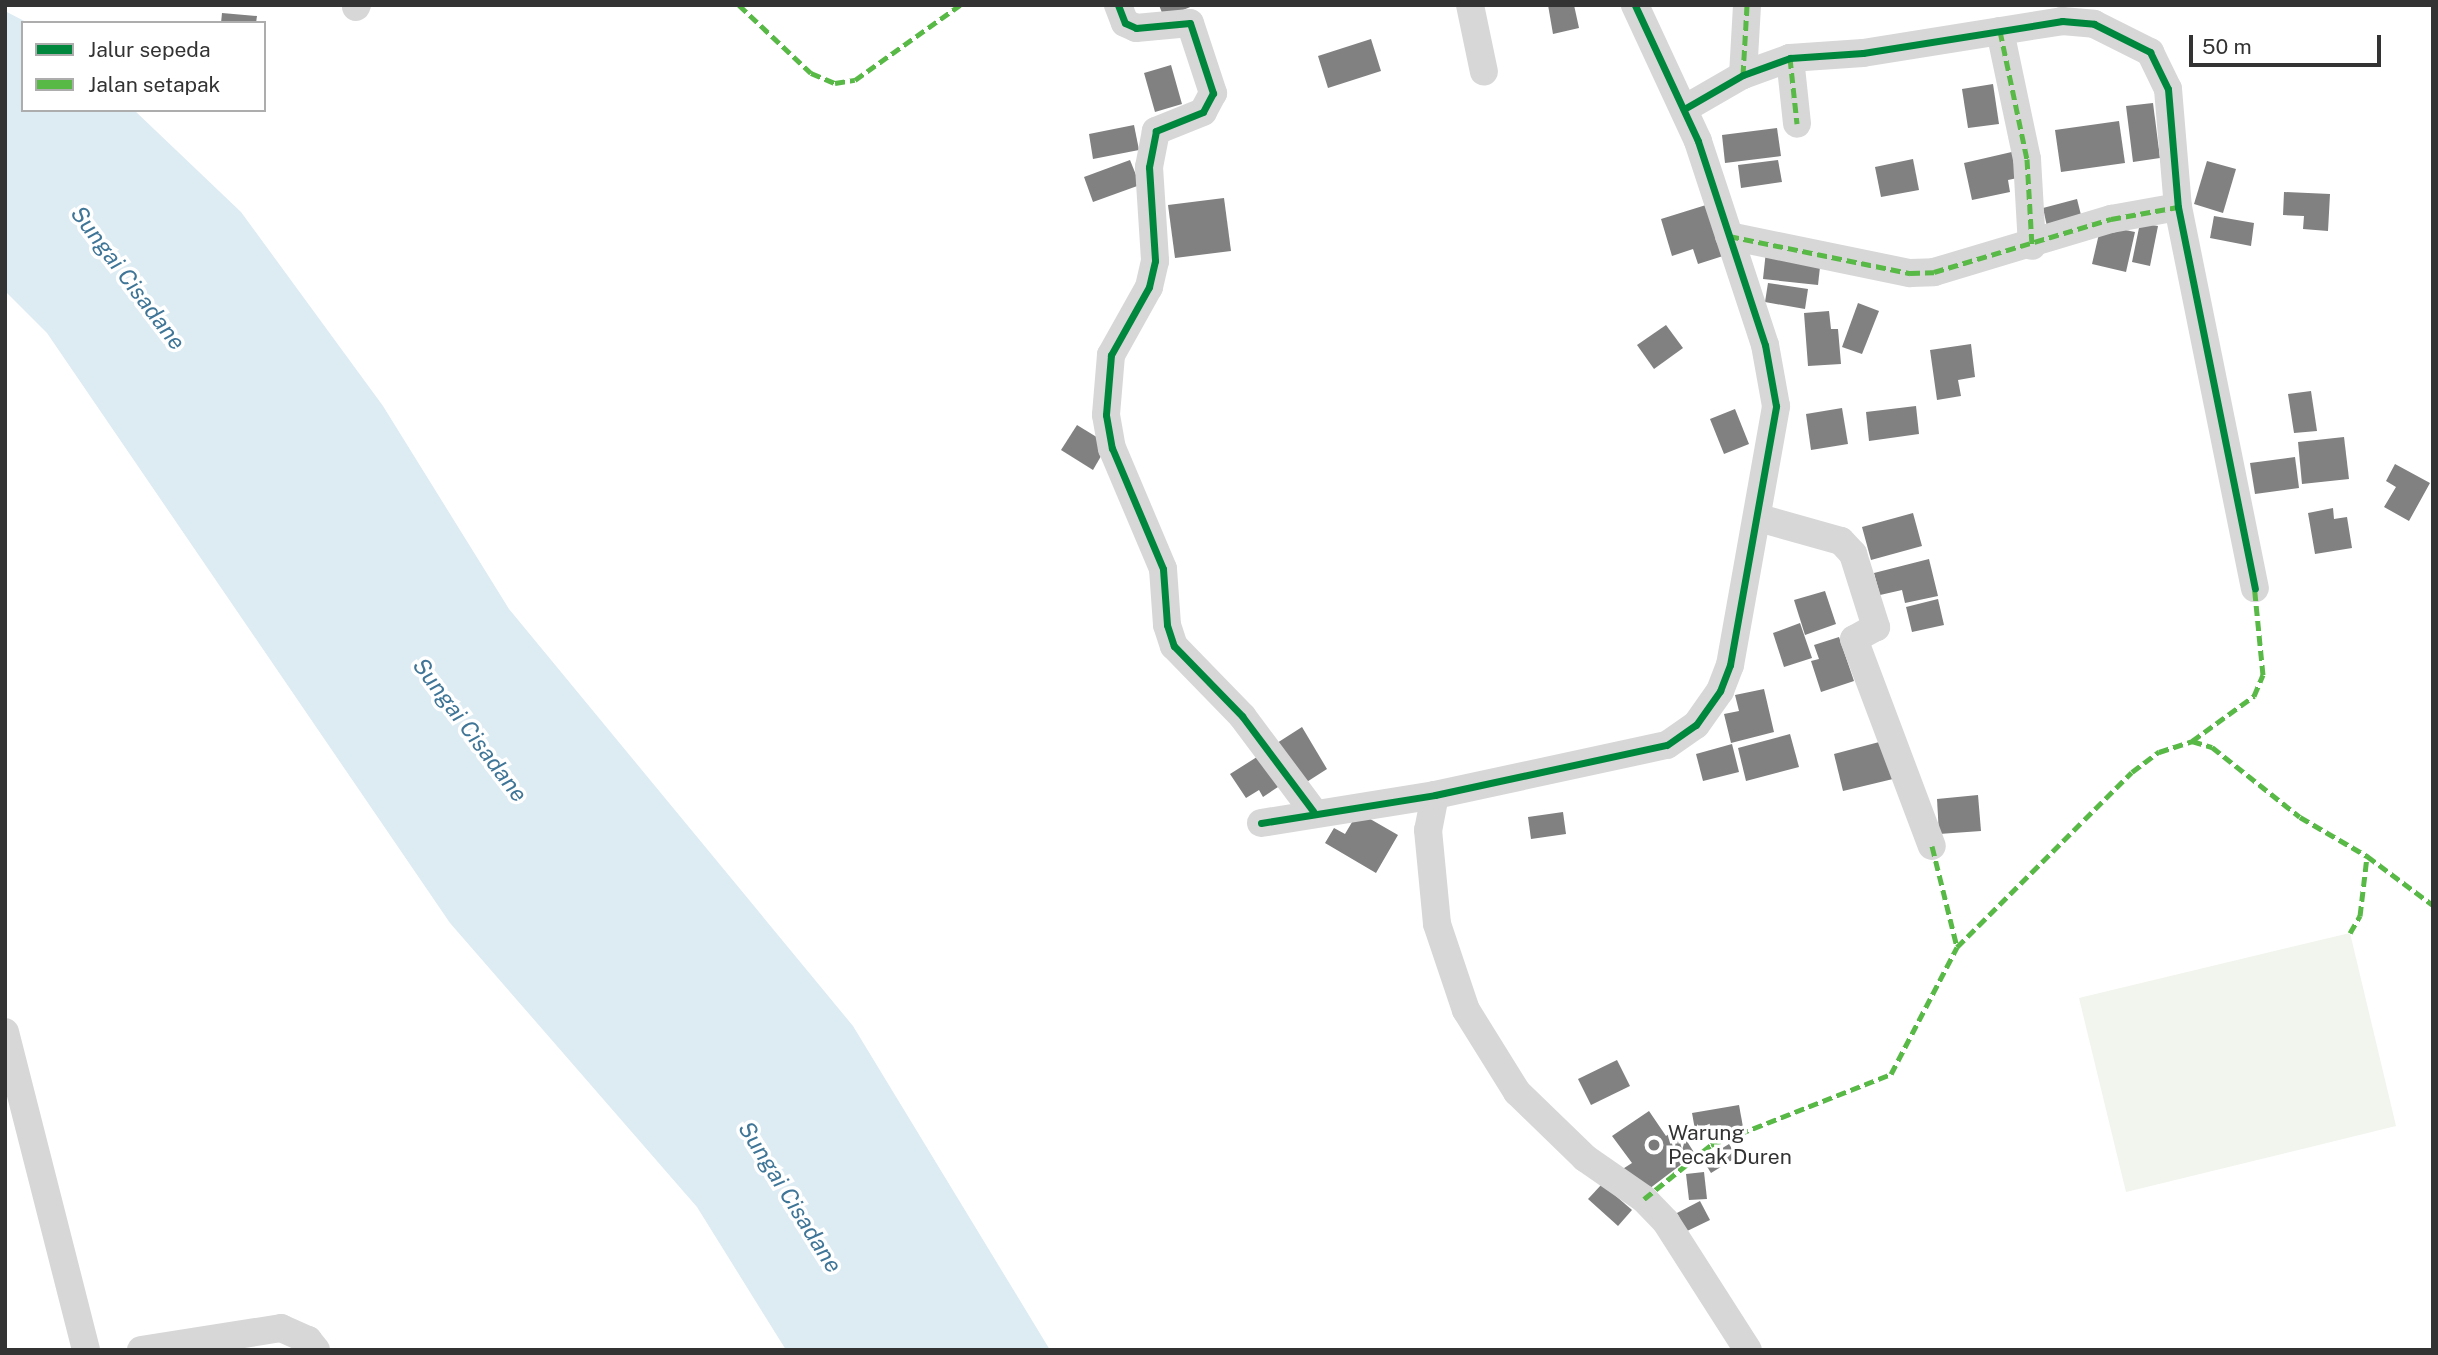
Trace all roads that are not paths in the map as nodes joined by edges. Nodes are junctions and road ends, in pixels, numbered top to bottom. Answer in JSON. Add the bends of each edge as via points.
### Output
{"nodes":[{"id":1,"x":1118,"y":5,"type":"edge"},
{"id":2,"x":1470,"y":5,"type":"edge"},
{"id":3,"x":1635,"y":5,"type":"edge"},
{"id":4,"x":1747,"y":5,"type":"edge"},
{"id":5,"x":2077,"y":14,"type":"edge"},
{"id":6,"x":2000,"y":31,"type":"junction"},
{"id":7,"x":1790,"y":58,"type":"junction"},
{"id":8,"x":1484,"y":72,"type":"dead end"},
{"id":9,"x":1743,"y":75,"type":"junction"},
{"id":10,"x":1684,"y":109,"type":"junction"},
{"id":11,"x":1797,"y":124,"type":"dead end"},
{"id":12,"x":2178,"y":206,"type":"junction"},
{"id":13,"x":1729,"y":236,"type":"junction"},
{"id":14,"x":2032,"y":246,"type":"junction"},
{"id":15,"x":1759,"y":518,"type":"junction"},
{"id":16,"x":2255,"y":588,"type":"dead end"},
{"id":17,"x":1435,"y":795,"type":"junction"},
{"id":18,"x":1313,"y":811,"type":"junction"},
{"id":19,"x":1261,"y":824,"type":"dead end"},
{"id":20,"x":1932,"y":846,"type":"dead end"},
{"id":21,"x":5,"y":1032,"type":"edge"},
{"id":22,"x":9,"y":1063,"type":"edge"},
{"id":23,"x":86,"y":1350,"type":"edge"},
{"id":24,"x":141,"y":1350,"type":"edge"},
{"id":25,"x":316,"y":1350,"type":"edge"},
{"id":26,"x":1748,"y":1350,"type":"edge"}],
"edges":[{"from":1,"to":18,"type":"street","via":[[1125,23],[1136,28],[1190,23],[1213,93],[1203,112],[1156,131],[1149,167],[1155,261],[1149,287],[1111,355],[1106,415],[1112,448],[1163,569],[1167,625],[1174,646],[1242,716]]},
{"from":2,"to":8,"type":"street"},
{"from":3,"to":10,"type":"street"},
{"from":4,"to":9,"type":"street"},
{"from":5,"to":6,"type":"street"},
{"from":5,"to":12,"type":"street","via":[[2126,35],[2150,52],[2163,71]]},
{"from":6,"to":7,"type":"street"},
{"from":6,"to":14,"type":"street","via":[[2027,159]]},
{"from":7,"to":9,"type":"street"},
{"from":7,"to":11,"type":"street"},
{"from":9,"to":10,"type":"street"},
{"from":10,"to":13,"type":"street"},
{"from":12,"to":14,"type":"street","via":[[2111,219]]},
{"from":12,"to":16,"type":"street"},
{"from":13,"to":14,"type":"street","via":[[1910,273],[1934,272]]},
{"from":13,"to":15,"type":"street","via":[[1765,345],[1776,406]]},
{"from":15,"to":17,"type":"street","via":[[1730,665],[1720,691],[1696,725],[1667,745]]},
{"from":15,"to":20,"type":"street","via":[[1841,541],[1853,554],[1876,627],[1854,639]]},
{"from":17,"to":18,"type":"street"},
{"from":17,"to":26,"type":"street","via":[[1427,830],[1437,924],[1466,1010],[1517,1092],[1585,1158],[1644,1199],[1666,1222]]},
{"from":18,"to":19,"type":"street"},
{"from":21,"to":22,"type":"street"},
{"from":22,"to":23,"type":"street"},
{"from":24,"to":25,"type":"street","via":[[281,1328],[301,1335]]}]}
